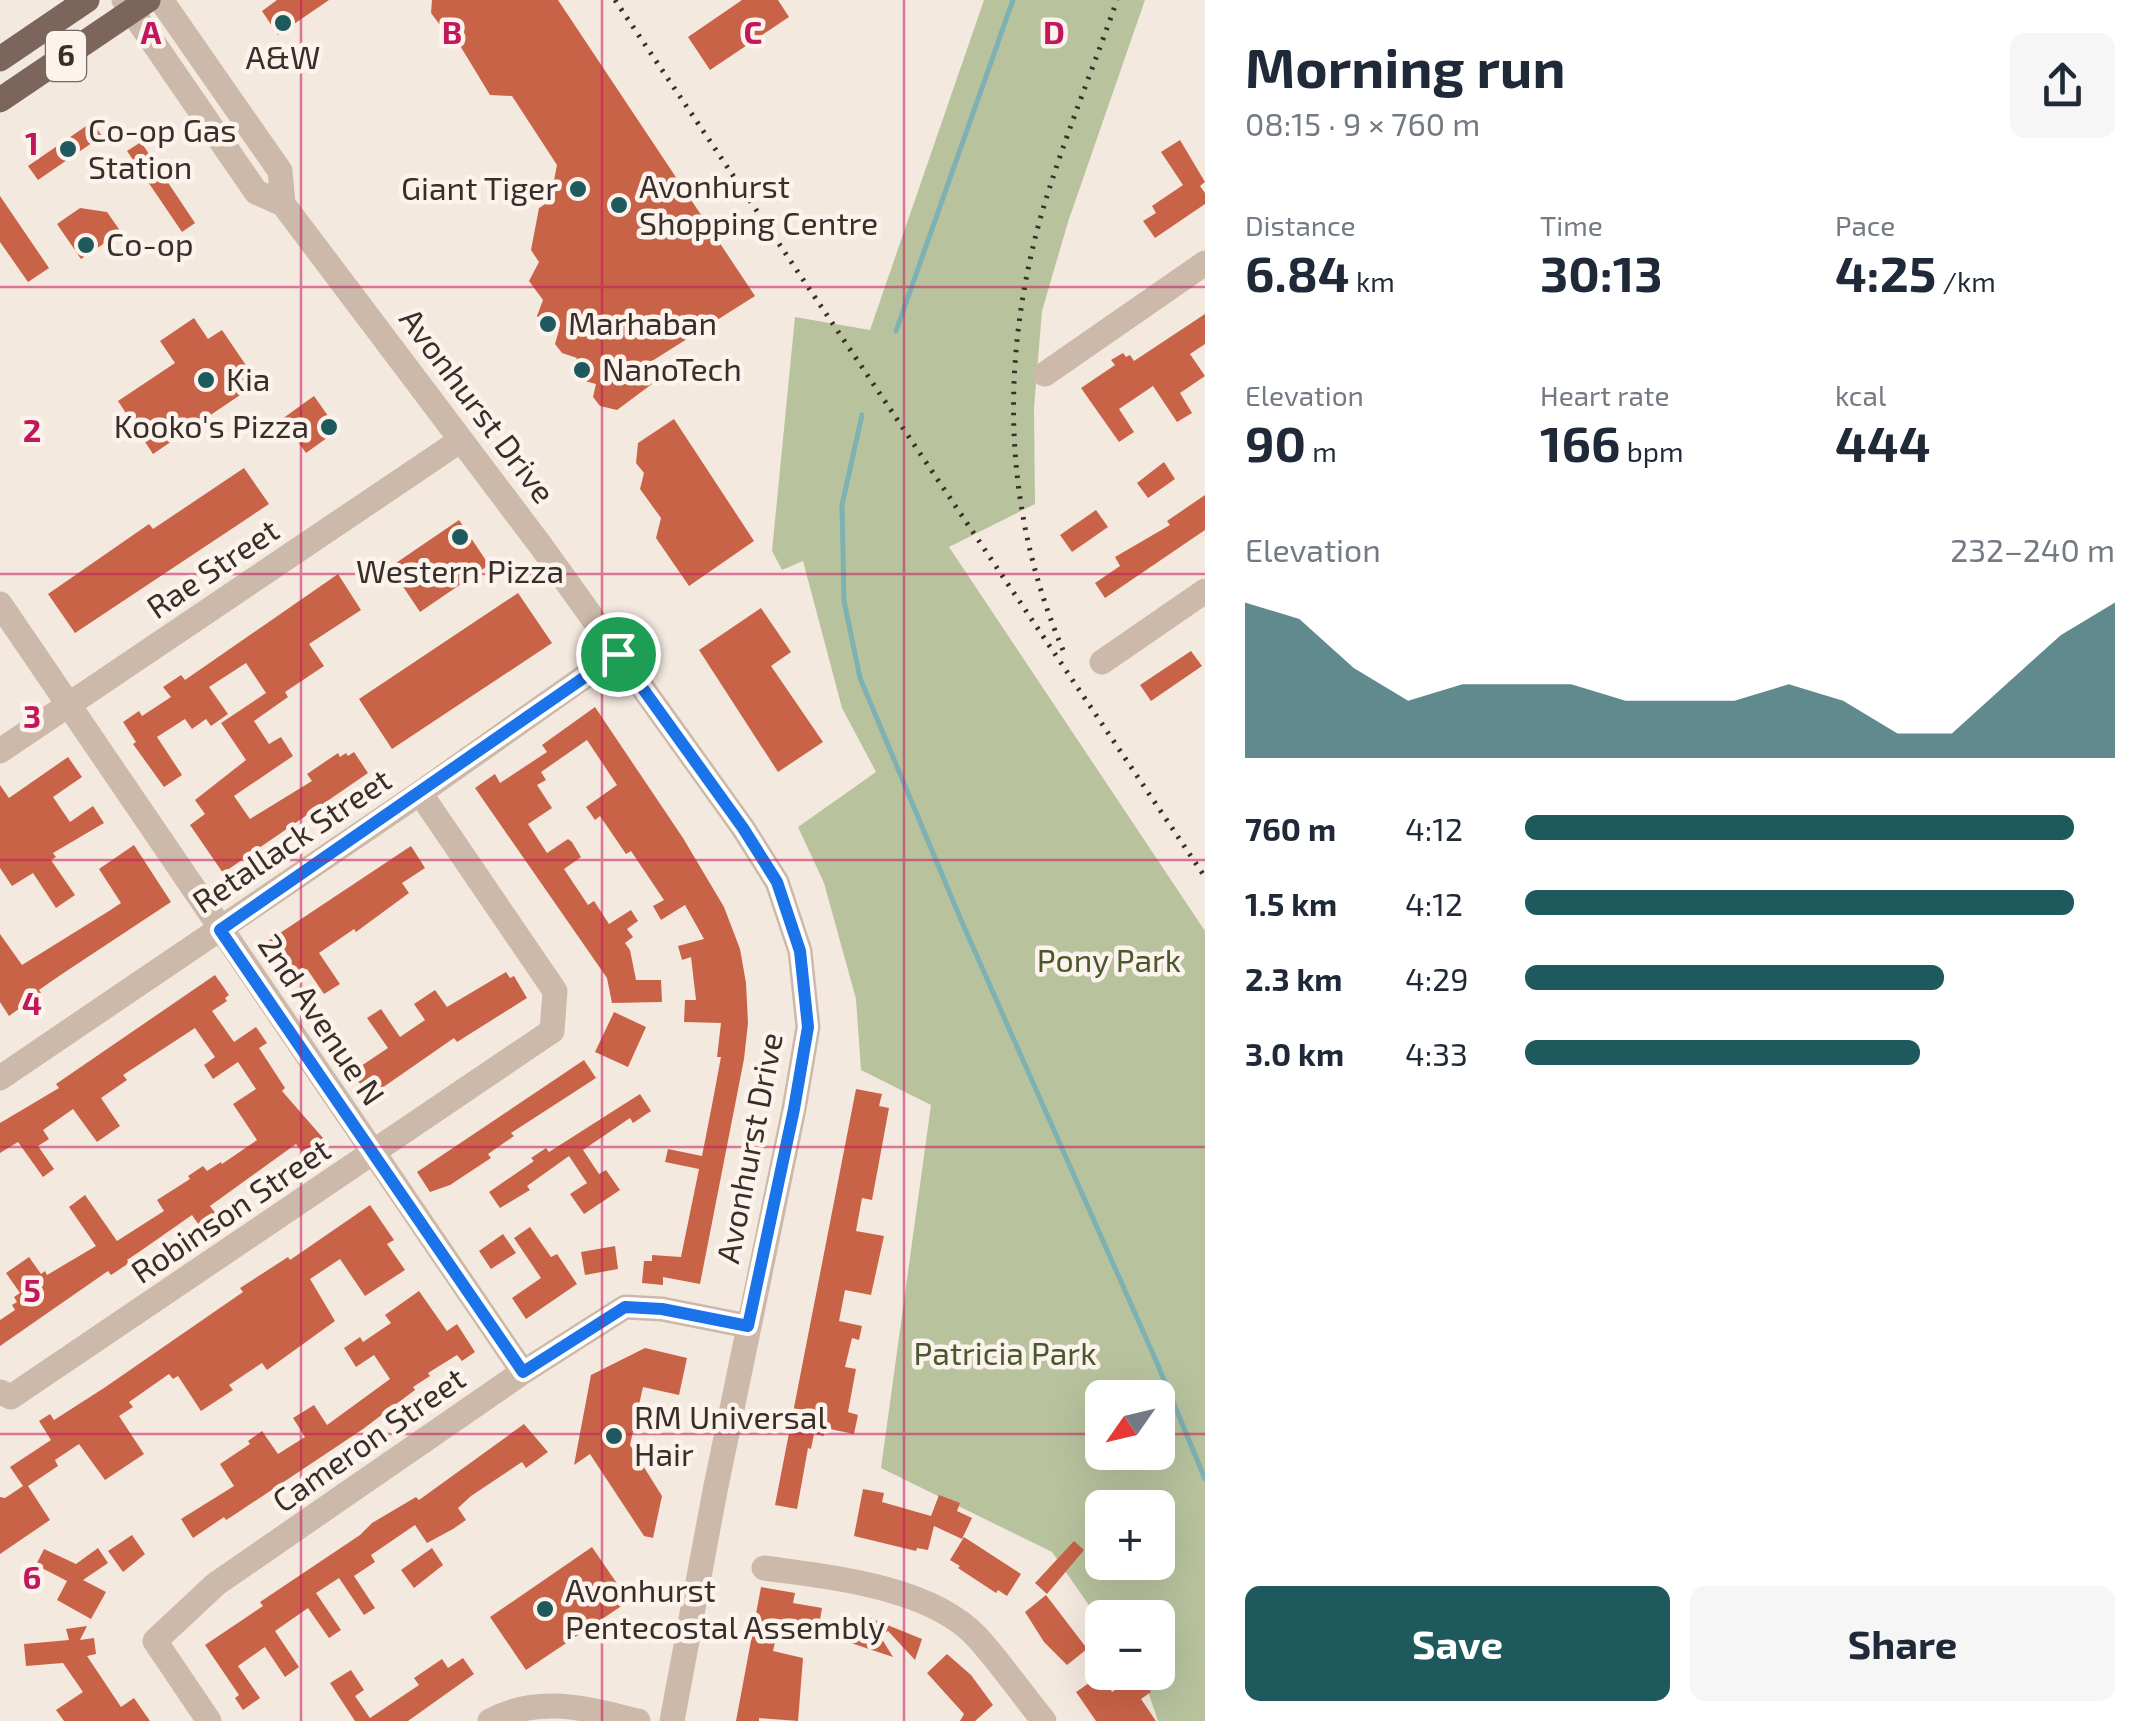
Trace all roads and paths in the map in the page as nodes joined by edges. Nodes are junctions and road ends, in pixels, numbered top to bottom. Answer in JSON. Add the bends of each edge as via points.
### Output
{"nodes":[{"id":1,"x":87,"y":0,"type":"edge"},
{"id":2,"x":161,"y":0,"type":"edge"},
{"id":3,"x":135,"y":4,"type":"edge"},
{"id":4,"x":0,"y":60,"type":"edge"},
{"id":5,"x":0,"y":100,"type":"edge"},
{"id":6,"x":283,"y":204,"type":"junction"},
{"id":7,"x":1205,"y":263,"type":"edge"},
{"id":8,"x":1045,"y":374,"type":"dead end"},
{"id":9,"x":461,"y":440,"type":"junction"},
{"id":10,"x":1205,"y":591,"type":"edge"},
{"id":11,"x":0,"y":604,"type":"edge"},
{"id":12,"x":618,"y":654,"type":"junction"},
{"id":13,"x":1102,"y":662,"type":"dead end"},
{"id":14,"x":69,"y":706,"type":"junction"},
{"id":15,"x":0,"y":751,"type":"edge"},
{"id":16,"x":420,"y":793,"type":"junction"},
{"id":17,"x":220,"y":930,"type":"junction"},
{"id":18,"x":0,"y":1078,"type":"edge"},
{"id":19,"x":373,"y":1155,"type":"junction"},
{"id":20,"x":748,"y":1326,"type":"junction"},
{"id":21,"x":523,"y":1372,"type":"junction"},
{"id":22,"x":6,"y":1394,"type":"edge"},
{"id":23,"x":764,"y":1568,"type":"dead end"},
{"id":24,"x":209,"y":1721,"type":"edge"},
{"id":25,"x":490,"y":1721,"type":"edge"},
{"id":26,"x":638,"y":1721,"type":"edge"},
{"id":27,"x":672,"y":1721,"type":"edge"},
{"id":28,"x":1044,"y":1721,"type":"edge"}],
"edges":[{"from":1,"to":4,"type":"main road","number":"6"},
{"from":2,"to":6,"type":"street","name":"Avonhurst Drive","via":[[280,171]]},
{"from":3,"to":5,"type":"main road","number":"6"},
{"from":3,"to":6,"type":"street","name":"Avonhurst Drive","via":[[256,192]]},
{"from":6,"to":9,"type":"street","name":"Avonhurst Drive"},
{"from":7,"to":8,"type":"street"},
{"from":9,"to":12,"type":"street","name":"Avonhurst Drive"},
{"from":9,"to":14,"type":"street","name":"Rae Street"},
{"from":10,"to":13,"type":"street"},
{"from":11,"to":14,"type":"street","name":"2nd Avenue N"},
{"from":12,"to":16,"type":"street","name":"Retallack Street"},
{"from":12,"to":20,"type":"street","name":"Avonhurst Drive","via":[[777,882],[800,951],[808,1027]]},
{"from":14,"to":15,"type":"street","name":"Rae Street"},
{"from":14,"to":17,"type":"street","name":"2nd Avenue N"},
{"from":16,"to":17,"type":"street","name":"Retallack Street"},
{"from":16,"to":19,"type":"street","name":"Robinson Street","via":[[555,991],[552,1031]]},
{"from":17,"to":18,"type":"street","name":"Retallack Street"},
{"from":17,"to":19,"type":"street","name":"2nd Avenue N"},
{"from":19,"to":21,"type":"street","name":"2nd Avenue N"},
{"from":19,"to":22,"type":"street","name":"Robinson Street"},
{"from":20,"to":21,"type":"street","name":"Cameron Street","via":[[625,1307]]},
{"from":20,"to":27,"type":"street","name":"Avonhurst Drive"},
{"from":21,"to":24,"type":"street","name":"Cameron Street","via":[[216,1584],[155,1641]]},
{"from":23,"to":28,"type":"street","via":[[839,1578],[933,1604],[974,1633]]},
{"from":25,"to":26,"type":"street","via":[[551,1704]]}]}
